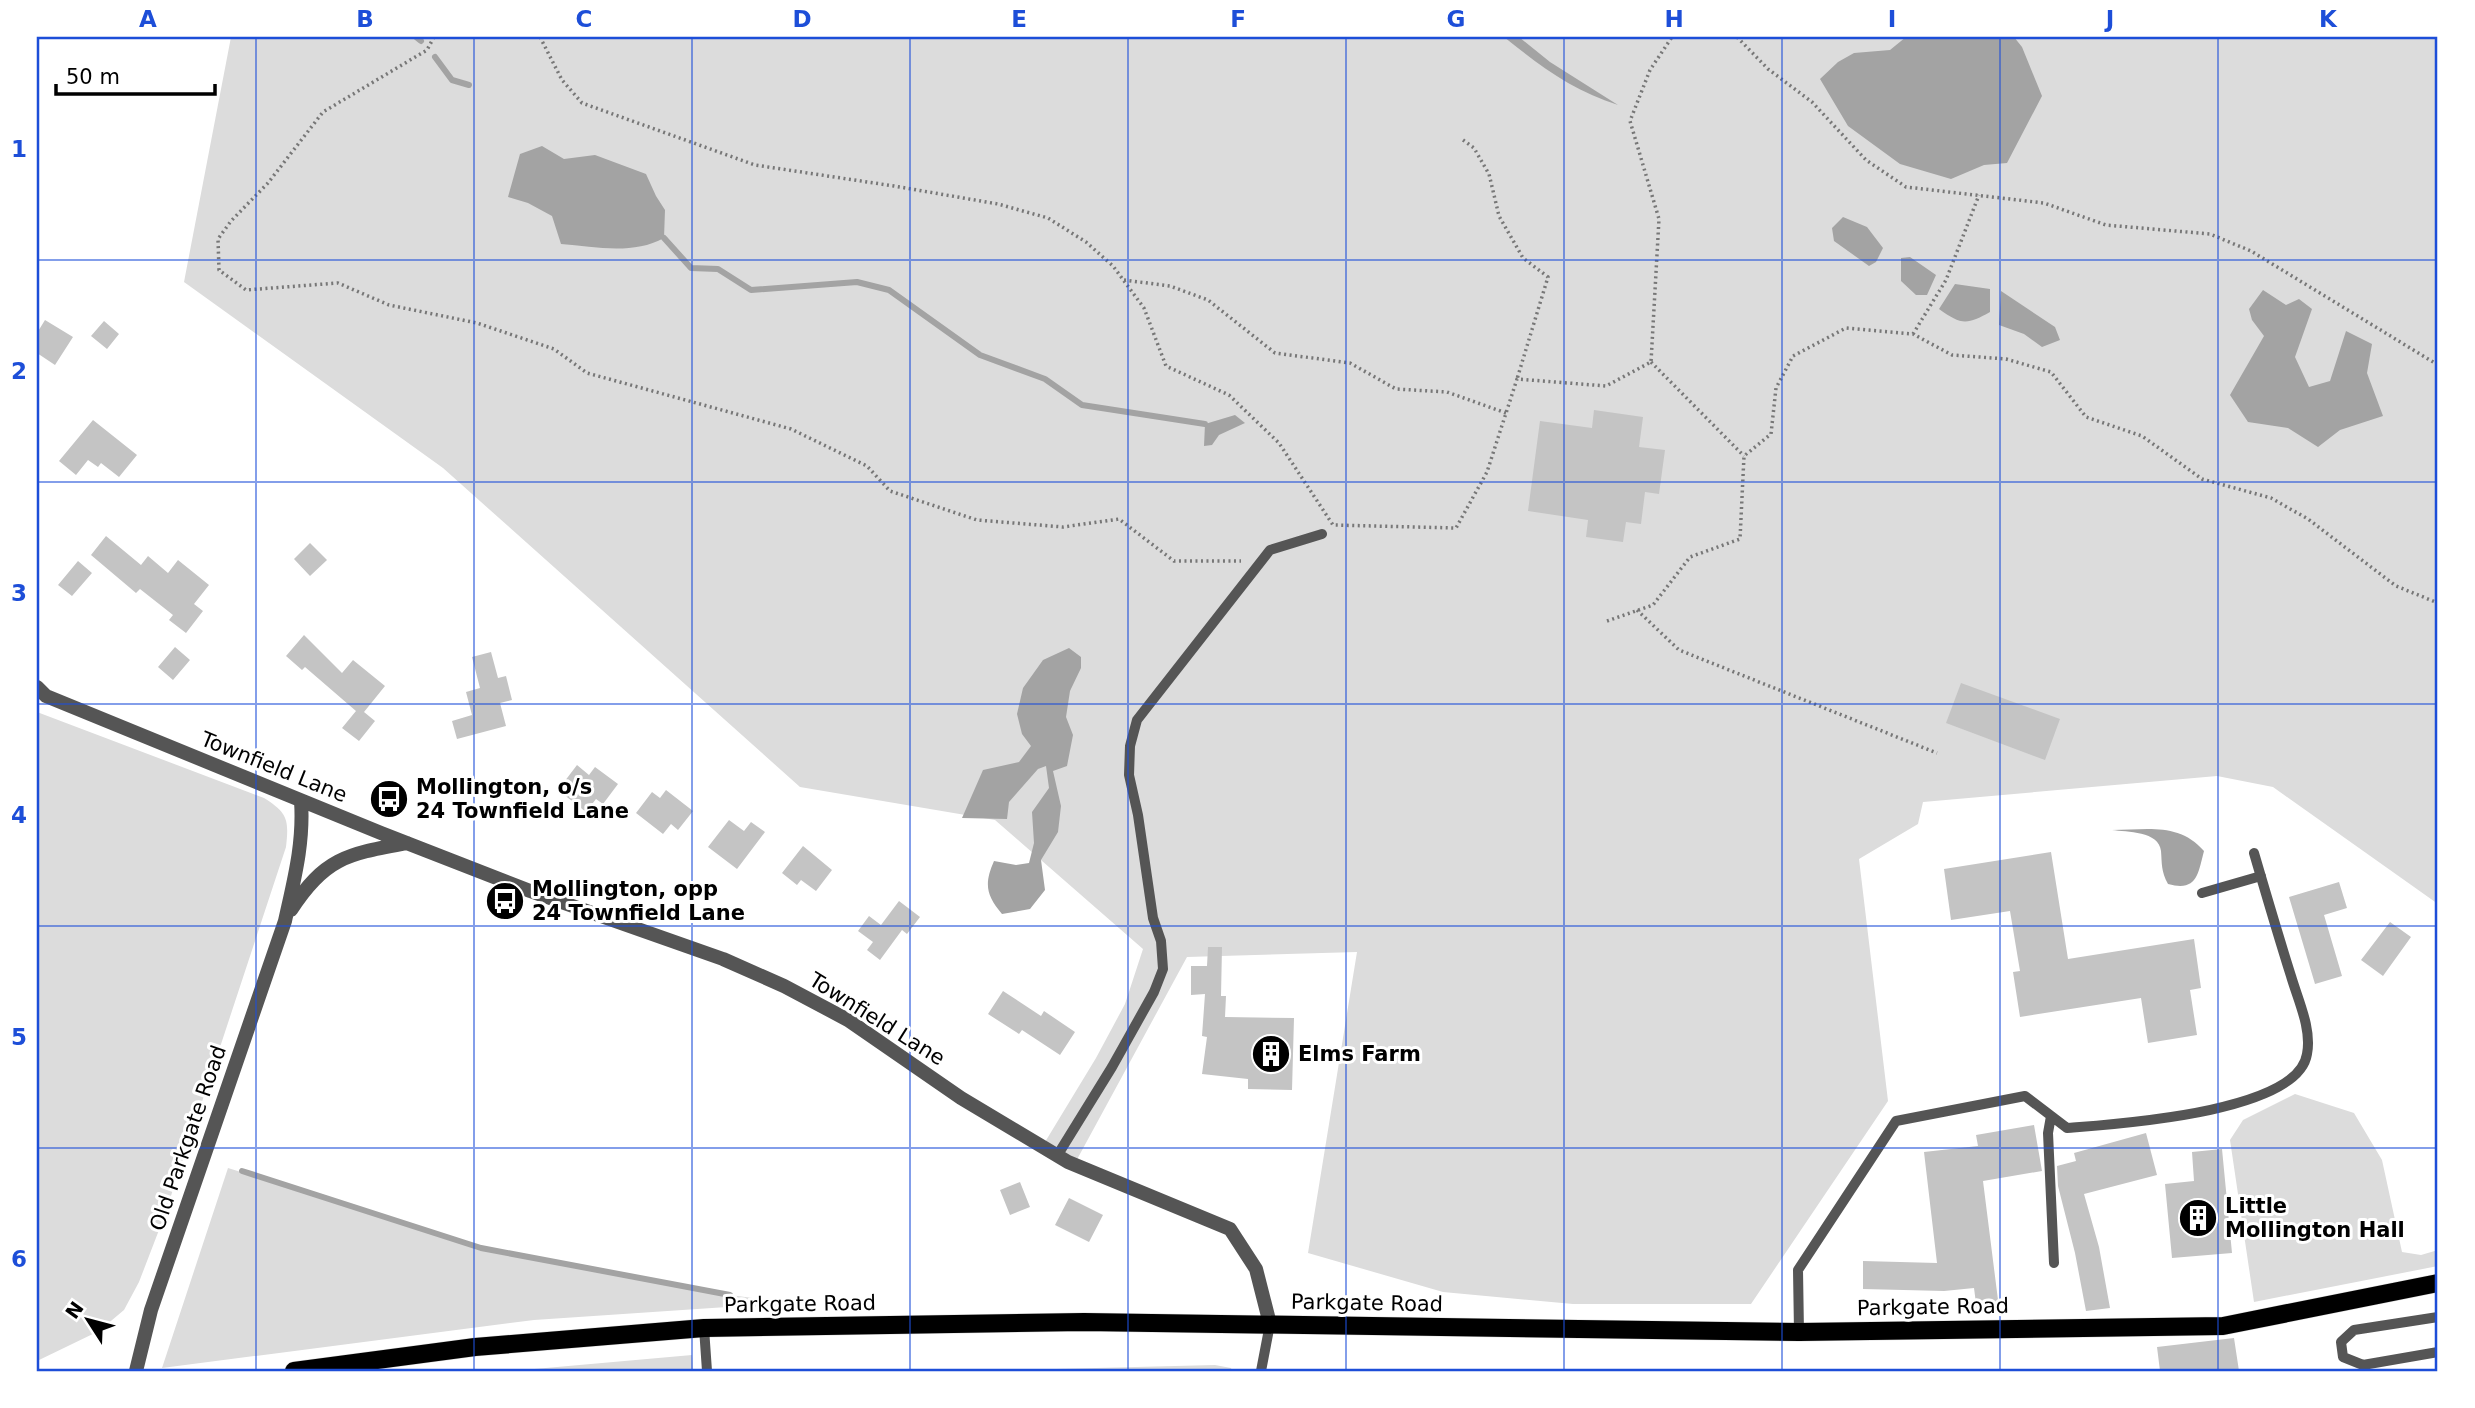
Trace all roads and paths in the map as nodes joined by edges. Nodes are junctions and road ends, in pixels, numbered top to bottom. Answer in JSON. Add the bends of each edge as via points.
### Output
{"nodes":[{"id":1,"x":434,"y":37,"type":"edge"},
{"id":2,"x":540,"y":37,"type":"edge"},
{"id":3,"x":1672,"y":37,"type":"edge"},
{"id":4,"x":1737,"y":37,"type":"edge"},
{"id":5,"x":1463,"y":140,"type":"dead end"},
{"id":6,"x":1979,"y":195,"type":"junction"},
{"id":7,"x":1124,"y":280,"type":"junction"},
{"id":8,"x":1913,"y":334,"type":"junction"},
{"id":9,"x":1651,"y":362,"type":"junction"},
{"id":10,"x":2438,"y":366,"type":"edge"},
{"id":11,"x":1517,"y":379,"type":"junction"},
{"id":12,"x":1506,"y":413,"type":"junction"},
{"id":13,"x":1744,"y":456,"type":"junction"},
{"id":14,"x":1322,"y":534,"type":"dead end"},
{"id":15,"x":1254,"y":569,"type":"junction"},
{"id":16,"x":2438,"y":603,"type":"edge"},
{"id":17,"x":1637,"y":610,"type":"junction"},
{"id":18,"x":1607,"y":621,"type":"dead end"},
{"id":19,"x":37,"y":687,"type":"edge"},
{"id":20,"x":1937,"y":753,"type":"dead end"},
{"id":21,"x":300,"y":801,"type":"junction"},
{"id":22,"x":407,"y":843,"type":"junction"},
{"id":23,"x":2254,"y":853,"type":"dead end"},
{"id":24,"x":2261,"y":876,"type":"junction"},
{"id":25,"x":2202,"y":893,"type":"dead end"},
{"id":26,"x":285,"y":920,"type":"junction"},
{"id":27,"x":2051,"y":1116,"type":"junction"},
{"id":28,"x":1057,"y":1156,"type":"junction"},
{"id":29,"x":2054,"y":1263,"type":"dead end"},
{"id":30,"x":2438,"y":1283,"type":"edge"},
{"id":31,"x":2438,"y":1317,"type":"edge"},
{"id":32,"x":1270,"y":1324,"type":"junction"},
{"id":33,"x":704,"y":1328,"type":"junction"},
{"id":34,"x":1799,"y":1332,"type":"junction"},
{"id":35,"x":2438,"y":1352,"type":"edge"},
{"id":36,"x":136,"y":1371,"type":"edge"},
{"id":37,"x":294,"y":1371,"type":"edge"},
{"id":38,"x":707,"y":1371,"type":"edge"},
{"id":39,"x":1261,"y":1371,"type":"edge"}],
"edges":[{"from":1,"to":15,"type":"path","via":[[427,50],[323,113],[218,239],[219,270],[246,290],[338,283],[389,305],[477,323],[554,349],[587,373],[791,429],[867,466],[890,491],[977,520],[1063,527],[1119,519],[1174,561],[1242,561]]},
{"from":2,"to":7,"type":"path","via":[[562,80],[582,103],[755,165],[998,204],[1048,218],[1086,242]]},
{"from":3,"to":9,"type":"path","via":[[1650,70],[1630,121],[1659,219]]},
{"from":4,"to":6,"type":"path","via":[[1812,102],[1866,160],[1906,187]]},
{"from":5,"to":11,"type":"path","via":[[1474,148],[1489,174],[1499,216],[1523,258],[1548,277]]},
{"from":6,"to":8,"type":"path","via":[[1946,280]]},
{"from":6,"to":10,"type":"path","via":[[2043,203],[2106,225],[2210,234],[2251,251]]},
{"from":7,"to":12,"type":"path","via":[[1170,286],[1208,300],[1275,353],[1350,363],[1396,388],[1447,392]]},
{"from":7,"to":12,"type":"path","via":[[1144,308],[1166,366],[1229,395],[1279,443],[1333,525],[1456,528],[1487,472]]},
{"from":8,"to":13,"type":"path","via":[[1846,328],[1793,356],[1776,388],[1770,434]]},
{"from":8,"to":16,"type":"path","via":[[1952,355],[2006,359],[2050,372],[2086,417],[2142,436],[2202,479],[2271,498],[2308,519],[2396,586]]},
{"from":9,"to":11,"type":"path","via":[[1606,386]]},
{"from":9,"to":13,"type":"path"},
{"from":11,"to":12,"type":"path"},
{"from":13,"to":17,"type":"path","via":[[1740,540],[1689,557],[1653,605]]},
{"from":14,"to":15,"type":"lane","via":[[1270,550]]},
{"from":15,"to":28,"type":"lane","via":[[1137,720],[1129,775],[1163,968],[1112,1067]]},
{"from":17,"to":18,"type":"path"},
{"from":17,"to":20,"type":"path","via":[[1679,650]]},
{"from":19,"to":21,"type":"street","name":"Townfield Lane","via":[[46,696]]},
{"from":21,"to":22,"type":"street","name":"Townfield Lane"},
{"from":21,"to":26,"type":"street","name":"Old Parkgate Road","via":[[303,828]]},
{"from":22,"to":26,"type":"street","name":"Old Parkgate Road","via":[[358,852],[326,868]]},
{"from":22,"to":28,"type":"street","name":"Townfield Lane","via":[[723,959],[784,986],[848,1020],[961,1098]]},
{"from":23,"to":24,"type":"lane"},
{"from":24,"to":25,"type":"lane"},
{"from":24,"to":27,"type":"lane","via":[[2306,1025],[2308,1055],[2297,1076],[2244,1101],[2165,1119],[2067,1128]]},
{"from":26,"to":36,"type":"street","name":"Old Parkgate Road","via":[[164,1270]]},
{"from":27,"to":29,"type":"lane"},
{"from":27,"to":34,"type":"lane","via":[[2025,1096],[1896,1121],[1798,1270]]},
{"from":28,"to":32,"type":"street","name":"Townfield Lane","via":[[1230,1229],[1255,1269]]},
{"from":30,"to":34,"type":"main road","name":"Parkgate Road","via":[[2223,1326]]},
{"from":31,"to":35,"type":"lane","via":[[2354,1330],[2341,1342],[2343,1357],[2363,1365]]},
{"from":32,"to":33,"type":"main road","name":"Parkgate Road"},
{"from":32,"to":34,"type":"main road","name":"Parkgate Road"},
{"from":32,"to":39,"type":"lane","name":"Townfield Lane"},
{"from":33,"to":37,"type":"main road","name":"Parkgate Road","via":[[475,1347]]},
{"from":33,"to":38,"type":"lane"}]}
